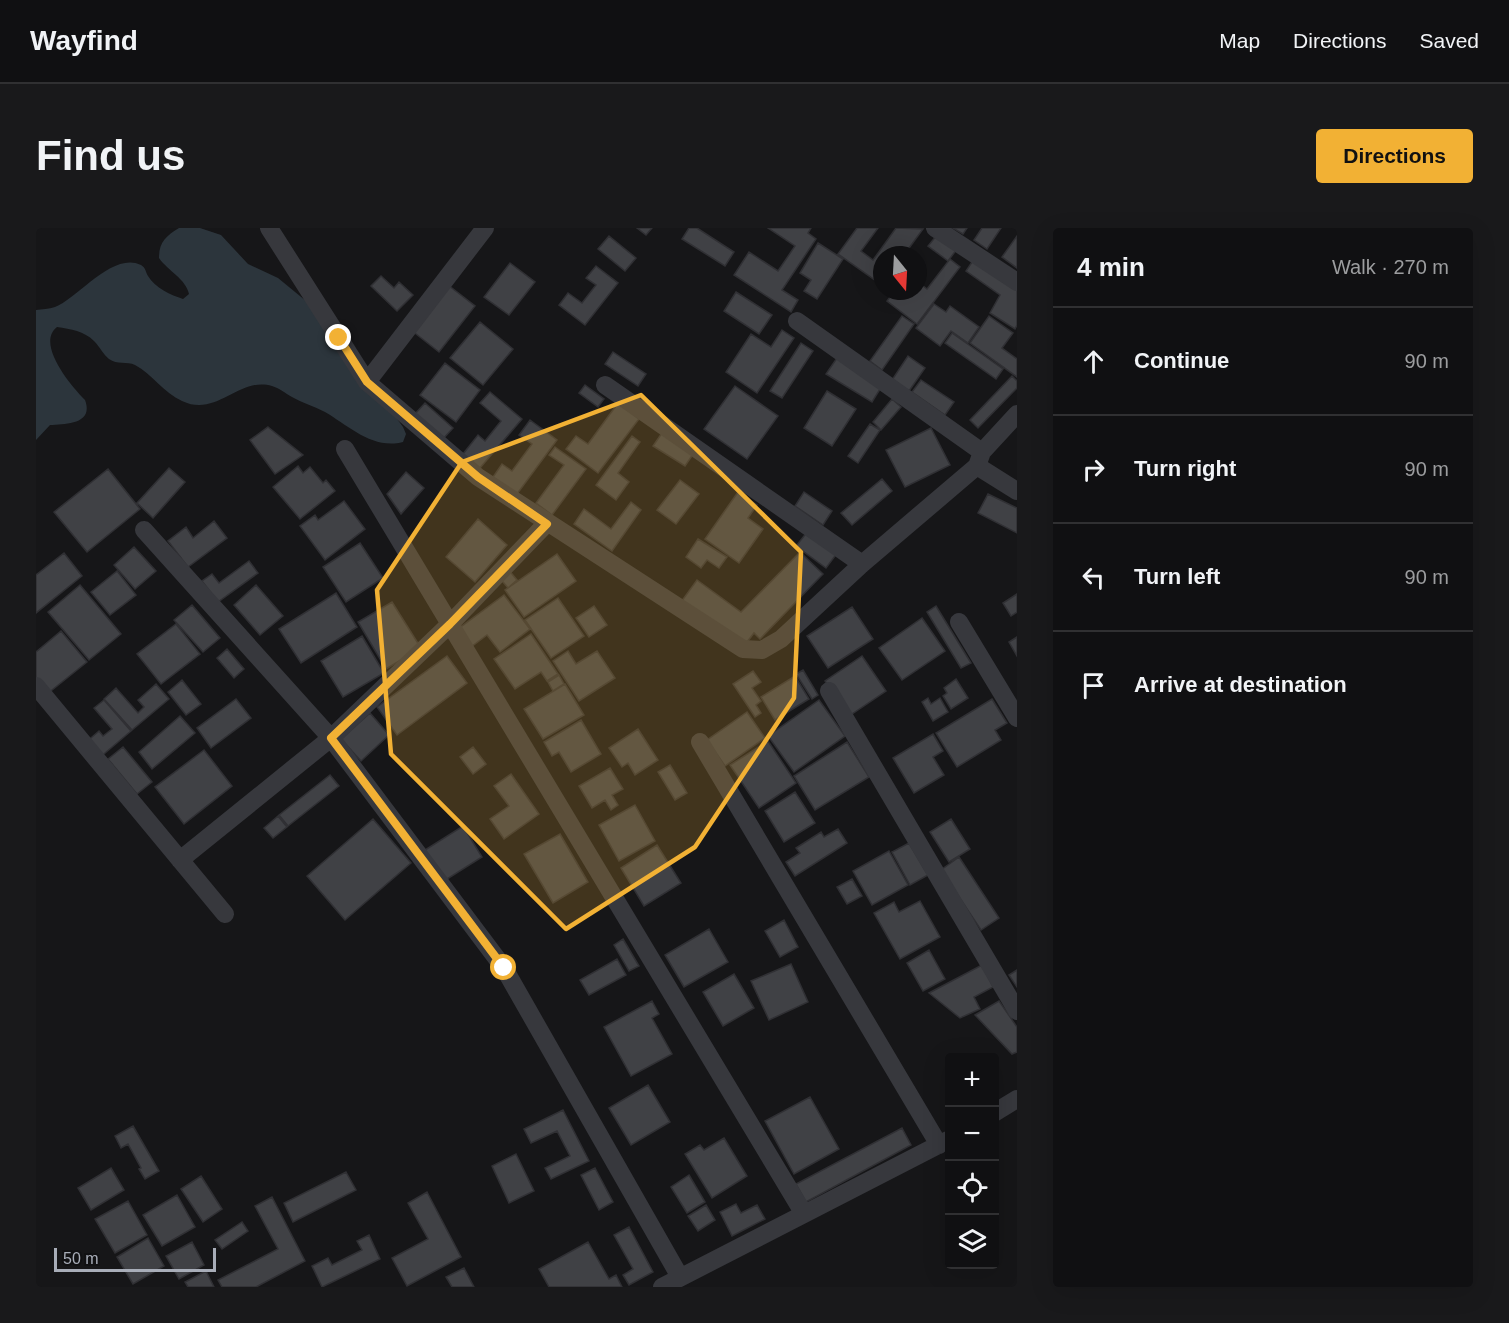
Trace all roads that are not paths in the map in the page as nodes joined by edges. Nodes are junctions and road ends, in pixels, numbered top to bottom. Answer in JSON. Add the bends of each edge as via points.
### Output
{"nodes":[{"id":1,"x":484,"y":228,"type":"edge"},
{"id":2,"x":935,"y":228,"type":"edge"},
{"id":3,"x":273,"y":229,"type":"edge"},
{"id":4,"x":1017,"y":282,"type":"edge"},
{"id":5,"x":797,"y":321,"type":"dead end"},
{"id":6,"x":367,"y":382,"type":"junction"},
{"id":7,"x":605,"y":386,"type":"dead end"},
{"id":8,"x":1017,"y":414,"type":"edge"},
{"id":9,"x":345,"y":449,"type":"dead end"},
{"id":10,"x":980,"y":459,"type":"junction"},
{"id":11,"x":1017,"y":491,"type":"edge"},
{"id":12,"x":547,"y":524,"type":"junction"},
{"id":13,"x":144,"y":530,"type":"dead end"},
{"id":14,"x":862,"y":564,"type":"junction"},
{"id":15,"x":959,"y":622,"type":"dead end"},
{"id":16,"x":450,"y":624,"type":"junction"},
{"id":17,"x":36,"y":686,"type":"edge"},
{"id":18,"x":829,"y":692,"type":"dead end"},
{"id":19,"x":1017,"y":718,"type":"edge"},
{"id":20,"x":331,"y":738,"type":"junction"},
{"id":21,"x":700,"y":742,"type":"dead end"},
{"id":22,"x":180,"y":860,"type":"junction"},
{"id":23,"x":225,"y":914,"type":"dead end"},
{"id":24,"x":1017,"y":1011,"type":"edge"},
{"id":25,"x":1017,"y":1099,"type":"edge"},
{"id":26,"x":999,"y":1110,"type":"edge"},
{"id":27,"x":944,"y":1142,"type":"edge"},
{"id":28,"x":804,"y":1214,"type":"junction"},
{"id":29,"x":680,"y":1277,"type":"junction"},
{"id":30,"x":663,"y":1287,"type":"edge"}],
"edges":[{"from":1,"to":6,"type":"street"},
{"from":2,"to":4,"type":"street"},
{"from":3,"to":6,"type":"street"},
{"from":5,"to":10,"type":"street"},
{"from":6,"to":12,"type":"street","via":[[478,477]]},
{"from":7,"to":14,"type":"street"},
{"from":8,"to":10,"type":"street"},
{"from":9,"to":16,"type":"street"},
{"from":10,"to":11,"type":"street"},
{"from":10,"to":14,"type":"street"},
{"from":12,"to":14,"type":"street","via":[[743,649],[762,650],[781,639]]},
{"from":12,"to":16,"type":"street"},
{"from":13,"to":20,"type":"street"},
{"from":15,"to":19,"type":"street"},
{"from":16,"to":20,"type":"street"},
{"from":16,"to":28,"type":"street"},
{"from":17,"to":22,"type":"street"},
{"from":18,"to":24,"type":"street"},
{"from":20,"to":22,"type":"street"},
{"from":20,"to":29,"type":"street","via":[[504,968]]},
{"from":21,"to":27,"type":"street"},
{"from":22,"to":23,"type":"street"},
{"from":25,"to":26,"type":"street"},
{"from":27,"to":28,"type":"street"},
{"from":28,"to":29,"type":"street"},
{"from":29,"to":30,"type":"street"}]}
